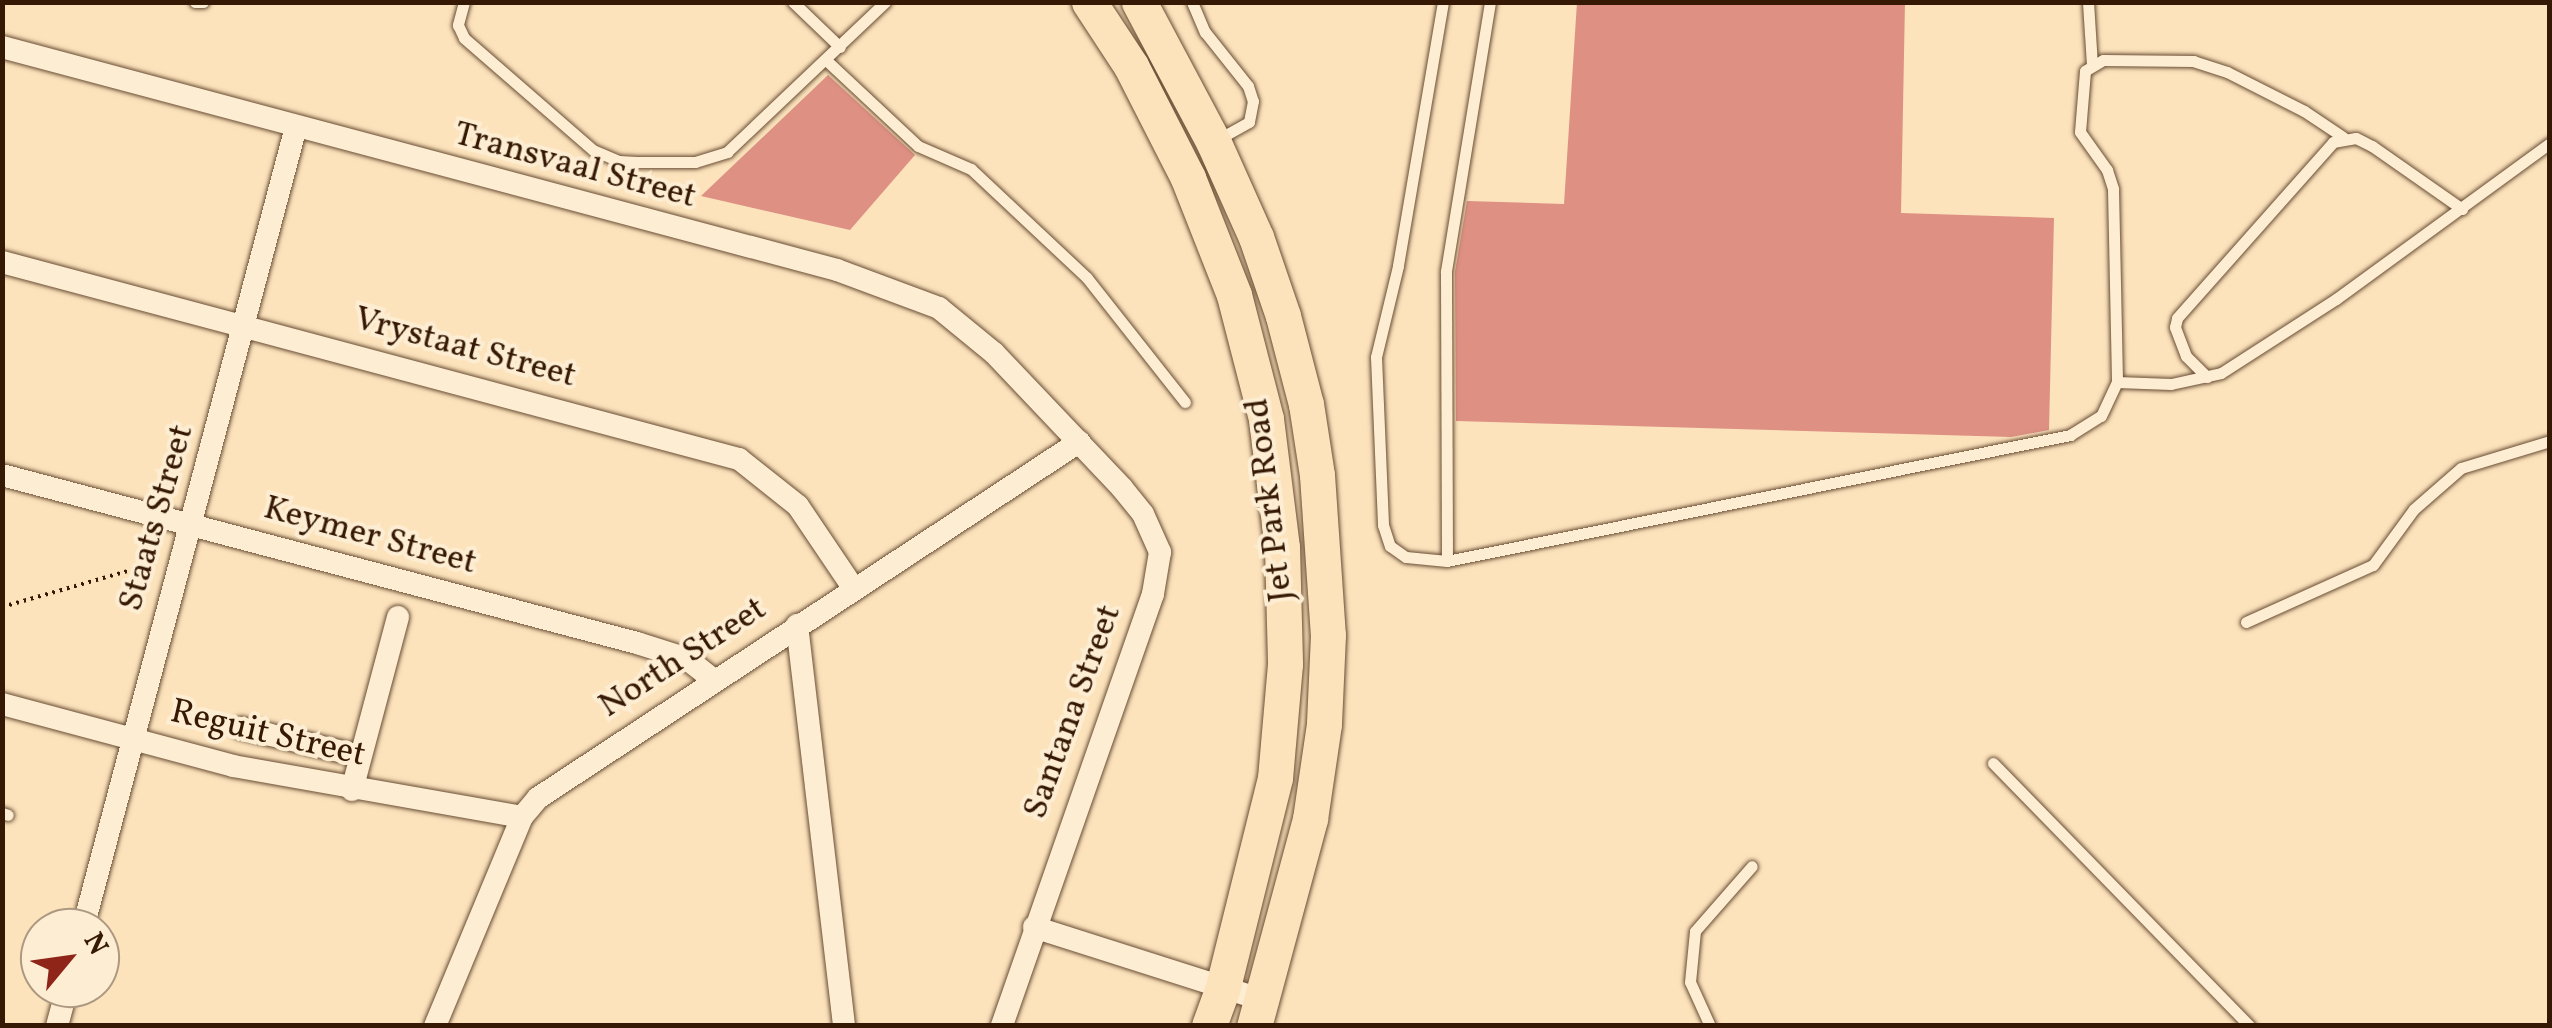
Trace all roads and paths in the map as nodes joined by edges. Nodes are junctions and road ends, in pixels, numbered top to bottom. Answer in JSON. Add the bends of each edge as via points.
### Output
{"nodes":[{"id":1,"x":464,"y":2,"type":"edge"},
{"id":2,"x":794,"y":2,"type":"edge"},
{"id":3,"x":885,"y":2,"type":"edge"},
{"id":4,"x":1089,"y":2,"type":"edge"},
{"id":5,"x":1192,"y":2,"type":"edge"},
{"id":6,"x":1443,"y":2,"type":"edge"},
{"id":7,"x":1490,"y":2,"type":"edge"},
{"id":8,"x":2088,"y":2,"type":"edge"},
{"id":9,"x":1141,"y":4,"type":"edge"},
{"id":10,"x":840,"y":46,"type":"junction"},
{"id":11,"x":2,"y":47,"type":"edge"},
{"id":12,"x":826,"y":60,"type":"junction"},
{"id":13,"x":2092,"y":65,"type":"junction"},
{"id":14,"x":296,"y":127,"type":"junction"},
{"id":15,"x":2343,"y":137,"type":"junction"},
{"id":16,"x":1213,"y":142,"type":"junction"},
{"id":17,"x":2550,"y":143,"type":"edge"},
{"id":18,"x":2462,"y":209,"type":"junction"},
{"id":19,"x":2,"y":262,"type":"edge"},
{"id":20,"x":247,"y":326,"type":"junction"},
{"id":21,"x":2207,"y":376,"type":"junction"},
{"id":22,"x":2117,"y":382,"type":"junction"},
{"id":23,"x":1185,"y":402,"type":"dead end"},
{"id":24,"x":2550,"y":441,"type":"edge"},
{"id":25,"x":1078,"y":442,"type":"junction"},
{"id":26,"x":2,"y":475,"type":"edge"},
{"id":27,"x":192,"y":524,"type":"junction"},
{"id":28,"x":183,"y":555,"type":"junction"},
{"id":29,"x":1447,"y":561,"type":"junction"},
{"id":30,"x":854,"y":589,"type":"junction"},
{"id":31,"x":2,"y":608,"type":"edge"},
{"id":32,"x":398,"y":616,"type":"dead end"},
{"id":33,"x":2246,"y":622,"type":"dead end"},
{"id":34,"x":797,"y":625,"type":"junction"},
{"id":35,"x":713,"y":678,"type":"junction"},
{"id":36,"x":2,"y":704,"type":"edge"},
{"id":37,"x":241,"y":728,"type":"dead end"},
{"id":38,"x":132,"y":739,"type":"junction"},
{"id":39,"x":360,"y":756,"type":"junction"},
{"id":40,"x":1993,"y":763,"type":"dead end"},
{"id":41,"x":352,"y":790,"type":"junction"},
{"id":42,"x":522,"y":817,"type":"junction"},
{"id":43,"x":1752,"y":866,"type":"dead end"},
{"id":44,"x":88,"y":908,"type":"edge"},
{"id":45,"x":1034,"y":928,"type":"junction"},
{"id":46,"x":1222,"y":990,"type":"junction"},
{"id":47,"x":1258,"y":1013,"type":"edge"},
{"id":48,"x":436,"y":1026,"type":"edge"},
{"id":49,"x":844,"y":1026,"type":"edge"},
{"id":50,"x":1002,"y":1026,"type":"edge"},
{"id":51,"x":1209,"y":1026,"type":"edge"},
{"id":52,"x":1710,"y":1026,"type":"edge"},
{"id":53,"x":2250,"y":1026,"type":"edge"}],
"edges":[{"from":1,"to":12,"type":"lane","via":[[458,24],[464,38],[574,136],[619,161],[717,157]]},
{"from":2,"to":10,"type":"lane"},
{"from":3,"to":10,"type":"lane"},
{"from":4,"to":46,"type":"main road","name":"Jet Park Road","via":[[1131,66],[1188,178],[1234,294],[1266,419],[1282,548],[1285,664],[1274,778]]},
{"from":5,"to":16,"type":"lane","via":[[1248,86],[1254,108],[1244,126]]},
{"from":6,"to":29,"type":"lane","via":[[1376,357],[1383,525],[1390,546],[1406,557]]},
{"from":7,"to":29,"type":"lane","via":[[1446,271]]},
{"from":8,"to":13,"type":"lane"},
{"from":9,"to":16,"type":"main road","name":"Jet Park Road"},
{"from":10,"to":12,"type":"lane"},
{"from":11,"to":14,"type":"street","name":"Transvaal Street"},
{"from":12,"to":23,"type":"lane","via":[[918,146],[971,169],[1087,278]]},
{"from":13,"to":15,"type":"lane","via":[[2178,59],[2211,65]]},
{"from":13,"to":22,"type":"lane","via":[[2082,80],[2080,132],[2113,189]]},
{"from":14,"to":20,"type":"street","name":"Staats Street"},
{"from":14,"to":25,"type":"street","name":"Transvaal Street","via":[[911,294],[967,327]]},
{"from":15,"to":18,"type":"lane","via":[[2372,146]]},
{"from":15,"to":21,"type":"lane","via":[[2321,152],[2178,318],[2186,356]]},
{"from":16,"to":47,"type":"main road","name":"Jet Park Road","via":[[1283,316],[1306,404],[1324,550],[1324,724],[1310,819]]},
{"from":17,"to":18,"type":"lane"},
{"from":18,"to":21,"type":"lane","via":[[2240,362]]},
{"from":19,"to":20,"type":"street","name":"Vrystaat Street"},
{"from":20,"to":27,"type":"street","name":"Staats Street"},
{"from":20,"to":30,"type":"street","name":"Vrystaat Street","via":[[739,459],[798,506]]},
{"from":21,"to":22,"type":"lane","via":[[2171,384]]},
{"from":22,"to":29,"type":"lane","via":[[2102,416],[2070,435]]},
{"from":24,"to":33,"type":"lane","via":[[2462,468],[2414,509],[2373,565]]},
{"from":25,"to":30,"type":"street","name":"North Street"},
{"from":25,"to":45,"type":"street","name":"Santana Street","via":[[1143,514],[1156,537],[1160,570]]},
{"from":26,"to":27,"type":"street","name":"Keymer Street"},
{"from":27,"to":28,"type":"street","name":"Staats Street"},
{"from":27,"to":35,"type":"street","name":"Keymer Street","via":[[686,658]]},
{"from":28,"to":31,"type":"path"},
{"from":28,"to":38,"type":"street","name":"Staats Street"},
{"from":30,"to":34,"type":"street","name":"North Street"},
{"from":32,"to":39,"type":"street"},
{"from":34,"to":35,"type":"street","name":"North Street"},
{"from":34,"to":49,"type":"street"},
{"from":35,"to":42,"type":"street","name":"North Street","via":[[546,790]]},
{"from":36,"to":38,"type":"street","name":"Reguit Street"},
{"from":37,"to":39,"type":"street"},
{"from":38,"to":41,"type":"street","name":"Reguit Street"},
{"from":38,"to":44,"type":"street","name":"Staats Street"},
{"from":39,"to":41,"type":"street"},
{"from":40,"to":53,"type":"lane"},
{"from":41,"to":42,"type":"street","name":"Reguit Street"},
{"from":42,"to":48,"type":"street","name":"North Street"},
{"from":43,"to":52,"type":"lane","via":[[1694,931],[1690,982]]},
{"from":45,"to":46,"type":"street"},
{"from":45,"to":50,"type":"street","name":"Santana Street"},
{"from":46,"to":47,"type":"street"},
{"from":46,"to":51,"type":"main road","name":"Jet Park Road"}]}
